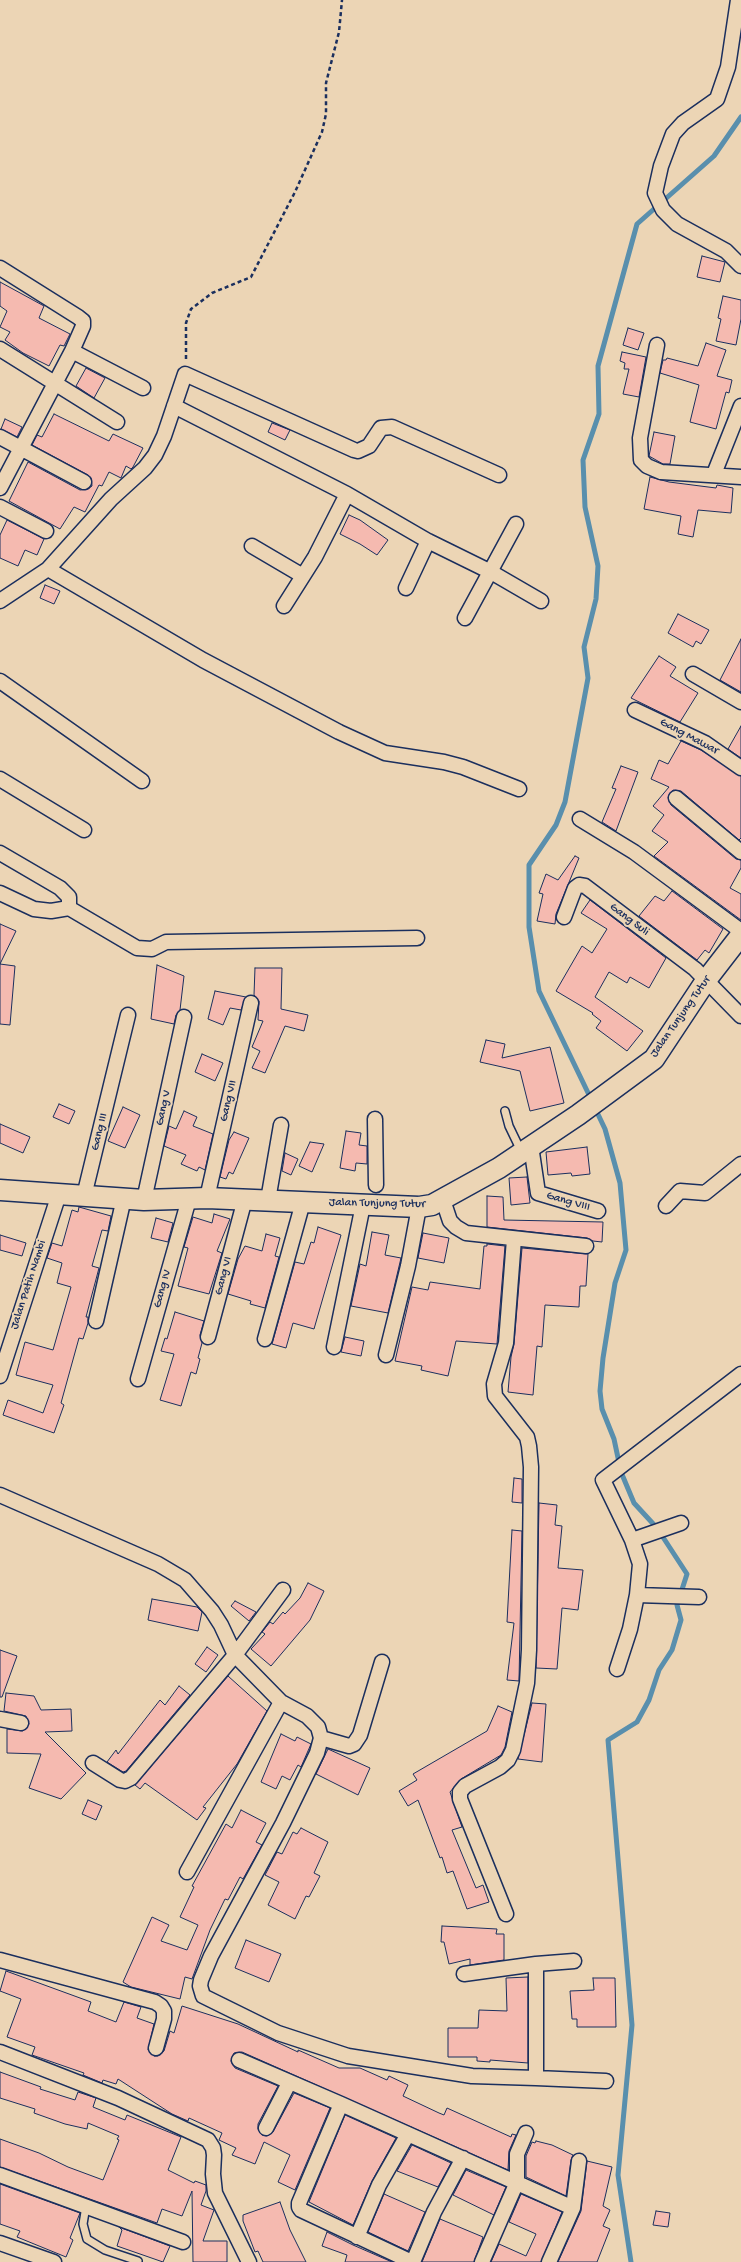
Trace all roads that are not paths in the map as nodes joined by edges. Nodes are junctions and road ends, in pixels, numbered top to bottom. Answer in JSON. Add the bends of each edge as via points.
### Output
{"nodes":[{"id":1,"x":738,"y":0,"type":"edge"},
{"id":2,"x":741,"y":266,"type":"edge"},
{"id":3,"x":0,"y":268,"type":"edge"},
{"id":4,"x":657,"y":345,"type":"dead end"},
{"id":5,"x":0,"y":349,"type":"edge"},
{"id":6,"x":72,"y":351,"type":"junction"},
{"id":7,"x":54,"y":383,"type":"junction"},
{"id":8,"x":143,"y":388,"type":"dead end"},
{"id":9,"x":174,"y":406,"type":"junction"},
{"id":10,"x":741,"y":406,"type":"edge"},
{"id":11,"x":117,"y":422,"type":"dead end"},
{"id":12,"x":0,"y":436,"type":"edge"},
{"id":13,"x":20,"y":448,"type":"junction"},
{"id":14,"x":714,"y":474,"type":"junction"},
{"id":15,"x":499,"y":475,"type":"dead end"},
{"id":16,"x":741,"y":477,"type":"edge"},
{"id":17,"x":84,"y":482,"type":"dead end"},
{"id":18,"x":0,"y":488,"type":"edge"},
{"id":19,"x":347,"y":494,"type":"junction"},
{"id":20,"x":0,"y":507,"type":"edge"},
{"id":21,"x":516,"y":524,"type":"dead end"},
{"id":22,"x":46,"y":531,"type":"dead end"},
{"id":23,"x":428,"y":541,"type":"junction"},
{"id":24,"x":252,"y":546,"type":"dead end"},
{"id":25,"x":48,"y":568,"type":"junction"},
{"id":26,"x":491,"y":572,"type":"junction"},
{"id":27,"x":303,"y":576,"type":"junction"},
{"id":28,"x":406,"y":588,"type":"dead end"},
{"id":29,"x":0,"y":601,"type":"edge"},
{"id":30,"x":541,"y":601,"type":"dead end"},
{"id":31,"x":284,"y":606,"type":"dead end"},
{"id":32,"x":465,"y":618,"type":"dead end"},
{"id":33,"x":693,"y":674,"type":"dead end"},
{"id":34,"x":0,"y":681,"type":"edge"},
{"id":35,"x":741,"y":702,"type":"edge"},
{"id":36,"x":635,"y":710,"type":"dead end"},
{"id":37,"x":741,"y":768,"type":"edge"},
{"id":38,"x":0,"y":779,"type":"edge"},
{"id":39,"x":142,"y":782,"type":"dead end"},
{"id":40,"x":519,"y":789,"type":"dead end"},
{"id":41,"x":676,"y":798,"type":"dead end"},
{"id":42,"x":580,"y":819,"type":"dead end"},
{"id":43,"x":84,"y":830,"type":"dead end"},
{"id":44,"x":741,"y":852,"type":"edge"},
{"id":45,"x":0,"y":853,"type":"edge"},
{"id":46,"x":0,"y":893,"type":"edge"},
{"id":47,"x":69,"y":908,"type":"junction"},
{"id":48,"x":564,"y":917,"type":"dead end"},
{"id":49,"x":741,"y":931,"type":"edge"},
{"id":50,"x":741,"y":935,"type":"edge"},
{"id":51,"x":417,"y":938,"type":"dead end"},
{"id":52,"x":707,"y":980,"type":"junction"},
{"id":53,"x":251,"y":1004,"type":"dead end"},
{"id":54,"x":128,"y":1014,"type":"dead end"},
{"id":55,"x":741,"y":1016,"type":"edge"},
{"id":56,"x":184,"y":1017,"type":"dead end"},
{"id":57,"x":505,"y":1111,"type":"dead end"},
{"id":58,"x":375,"y":1119,"type":"dead end"},
{"id":59,"x":281,"y":1125,"type":"dead end"},
{"id":60,"x":526,"y":1149,"type":"junction"},
{"id":61,"x":741,"y":1164,"type":"edge"},
{"id":62,"x":376,"y":1185,"type":"dead end"},
{"id":63,"x":0,"y":1190,"type":"edge"},
{"id":64,"x":59,"y":1194,"type":"junction"},
{"id":65,"x":84,"y":1196,"type":"junction"},
{"id":66,"x":124,"y":1198,"type":"junction"},
{"id":67,"x":198,"y":1198,"type":"junction"},
{"id":68,"x":144,"y":1200,"type":"junction"},
{"id":69,"x":268,"y":1200,"type":"junction"},
{"id":70,"x":443,"y":1200,"type":"junction"},
{"id":71,"x":303,"y":1202,"type":"junction"},
{"id":72,"x":363,"y":1205,"type":"junction"},
{"id":73,"x":666,"y":1206,"type":"dead end"},
{"id":74,"x":243,"y":1207,"type":"junction"},
{"id":75,"x":419,"y":1207,"type":"junction"},
{"id":76,"x":598,"y":1211,"type":"dead end"},
{"id":77,"x":514,"y":1239,"type":"junction"},
{"id":78,"x":586,"y":1246,"type":"dead end"},
{"id":79,"x":96,"y":1321,"type":"dead end"},
{"id":80,"x":208,"y":1337,"type":"dead end"},
{"id":81,"x":265,"y":1338,"type":"dead end"},
{"id":82,"x":334,"y":1347,"type":"dead end"},
{"id":83,"x":386,"y":1355,"type":"dead end"},
{"id":84,"x":741,"y":1374,"type":"edge"},
{"id":85,"x":0,"y":1376,"type":"edge"},
{"id":86,"x":138,"y":1379,"type":"dead end"},
{"id":87,"x":0,"y":1495,"type":"edge"},
{"id":88,"x":681,"y":1523,"type":"dead end"},
{"id":89,"x":632,"y":1540,"type":"junction"},
{"id":90,"x":284,"y":1590,"type":"dead end"},
{"id":91,"x":637,"y":1595,"type":"junction"},
{"id":92,"x":698,"y":1597,"type":"dead end"},
{"id":93,"x":234,"y":1654,"type":"junction"},
{"id":94,"x":382,"y":1662,"type":"dead end"},
{"id":95,"x":617,"y":1669,"type":"dead end"},
{"id":96,"x":281,"y":1702,"type":"junction"},
{"id":97,"x":0,"y":1719,"type":"edge"},
{"id":98,"x":21,"y":1723,"type":"dead end"},
{"id":99,"x":321,"y":1738,"type":"junction"},
{"id":100,"x":93,"y":1763,"type":"dead end"},
{"id":101,"x":187,"y":1872,"type":"dead end"},
{"id":102,"x":506,"y":1914,"type":"dead end"},
{"id":103,"x":0,"y":1960,"type":"edge"},
{"id":104,"x":574,"y":1961,"type":"dead end"},
{"id":105,"x":536,"y":1964,"type":"junction"},
{"id":106,"x":464,"y":1974,"type":"dead end"},
{"id":107,"x":156,"y":2048,"type":"dead end"},
{"id":108,"x":0,"y":2052,"type":"edge"},
{"id":109,"x":239,"y":2060,"type":"dead end"},
{"id":110,"x":536,"y":2078,"type":"junction"},
{"id":111,"x":606,"y":2081,"type":"dead end"},
{"id":112,"x":289,"y":2083,"type":"junction"},
{"id":113,"x":341,"y":2104,"type":"junction"},
{"id":114,"x":266,"y":2128,"type":"dead end"},
{"id":115,"x":526,"y":2133,"type":"dead end"},
{"id":116,"x":408,"y":2134,"type":"junction"},
{"id":117,"x":463,"y":2158,"type":"junction"},
{"id":118,"x":579,"y":2161,"type":"dead end"},
{"id":119,"x":0,"y":2175,"type":"edge"},
{"id":120,"x":517,"y":2182,"type":"junction"},
{"id":121,"x":86,"y":2206,"type":"junction"},
{"id":122,"x":573,"y":2208,"type":"junction"},
{"id":123,"x":357,"y":2236,"type":"junction"},
{"id":124,"x":183,"y":2242,"type":"dead end"},
{"id":125,"x":0,"y":2243,"type":"edge"},
{"id":126,"x":54,"y":2262,"type":"edge"},
{"id":127,"x":138,"y":2262,"type":"edge"},
{"id":128,"x":249,"y":2262,"type":"edge"},
{"id":129,"x":412,"y":2262,"type":"edge"},
{"id":130,"x":482,"y":2262,"type":"edge"},
{"id":131,"x":549,"y":2262,"type":"edge"}],
"edges":[{"from":1,"to":2,"type":"street","via":[[728,67],[717,99],[683,123],[673,134],[661,166],[655,193],[663,210],[677,224],[726,251]]},
{"from":3,"to":6,"type":"street","via":[[83,321]]},
{"from":4,"to":14,"type":"street","via":[[640,438],[641,460],[647,466],[662,472]]},
{"from":5,"to":7,"type":"street"},
{"from":6,"to":7,"type":"street"},
{"from":6,"to":8,"type":"street"},
{"from":7,"to":11,"type":"street"},
{"from":7,"to":13,"type":"street"},
{"from":9,"to":15,"type":"street","via":[[185,374],[354,450],[369,446],[381,428],[392,427]]},
{"from":9,"to":19,"type":"street"},
{"from":9,"to":25,"type":"street","via":[[164,436],[152,460],[111,498]]},
{"from":10,"to":14,"type":"street"},
{"from":12,"to":13,"type":"street"},
{"from":13,"to":17,"type":"street"},
{"from":13,"to":18,"type":"street"},
{"from":14,"to":16,"type":"street"},
{"from":19,"to":23,"type":"street"},
{"from":19,"to":27,"type":"street"},
{"from":20,"to":22,"type":"street"},
{"from":21,"to":26,"type":"street"},
{"from":23,"to":26,"type":"street"},
{"from":23,"to":28,"type":"street"},
{"from":24,"to":27,"type":"street"},
{"from":25,"to":29,"type":"street"},
{"from":25,"to":40,"type":"street","via":[[203,660],[339,732],[385,753],[456,765]]},
{"from":26,"to":30,"type":"street"},
{"from":26,"to":32,"type":"street"},
{"from":27,"to":31,"type":"street"},
{"from":33,"to":35,"type":"street"},
{"from":34,"to":39,"type":"street"},
{"from":36,"to":37,"type":"street","name":"Gang Mawar","via":[[705,743]]},
{"from":38,"to":43,"type":"street"},
{"from":41,"to":44,"type":"street"},
{"from":42,"to":49,"type":"street","via":[[634,852]]},
{"from":45,"to":47,"type":"street","via":[[60,888],[69,898]]},
{"from":46,"to":47,"type":"street","via":[[34,909],[51,911]]},
{"from":47,"to":51,"type":"street","via":[[136,948],[152,949],[166,942]]},
{"from":48,"to":52,"type":"street","name":"Gang Suli","via":[[575,888],[579,885],[585,886]]},
{"from":50,"to":52,"type":"street","name":"Jalan Tunjung Tutur"},
{"from":52,"to":55,"type":"street"},
{"from":52,"to":60,"type":"street","name":"Jalan Tunjung Tutur","via":[[654,1059],[578,1115]]},
{"from":53,"to":67,"type":"street","name":"Gang VII"},
{"from":54,"to":65,"type":"street","name":"Gang III"},
{"from":56,"to":68,"type":"street","name":"Gang V"},
{"from":57,"to":60,"type":"lane","via":[[509,1126]]},
{"from":58,"to":62,"type":"street"},
{"from":59,"to":69,"type":"street"},
{"from":60,"to":70,"type":"street","name":"Jalan Tunjung Tutur"},
{"from":60,"to":76,"type":"street","name":"Gang VIII","via":[[538,1193]]},
{"from":61,"to":73,"type":"street","via":[[705,1193],[680,1191]]},
{"from":63,"to":64,"type":"street","name":"Jalan Tunjung Tutur"},
{"from":64,"to":65,"type":"street","name":"Jalan Tunjung Tutur"},
{"from":64,"to":85,"type":"street","name":"Jalan Patih Nambi"},
{"from":65,"to":66,"type":"street","name":"Jalan Tunjung Tutur"},
{"from":66,"to":68,"type":"street","name":"Jalan Tunjung Tutur"},
{"from":66,"to":79,"type":"street"},
{"from":67,"to":68,"type":"street","name":"Jalan Tunjung Tutur"},
{"from":67,"to":74,"type":"street","name":"Jalan Tunjung Tutur"},
{"from":67,"to":86,"type":"street","name":"Gang IV"},
{"from":69,"to":71,"type":"street","name":"Jalan Tunjung Tutur"},
{"from":69,"to":74,"type":"street","name":"Jalan Tunjung Tutur"},
{"from":70,"to":75,"type":"street","name":"Jalan Tunjung Tutur"},
{"from":70,"to":77,"type":"street","via":[[450,1221],[456,1227],[466,1232]]},
{"from":71,"to":72,"type":"street","name":"Jalan Tunjung Tutur"},
{"from":71,"to":81,"type":"street"},
{"from":72,"to":75,"type":"street","name":"Jalan Tunjung Tutur"},
{"from":72,"to":82,"type":"street"},
{"from":74,"to":80,"type":"street","name":"Gang VI"},
{"from":75,"to":83,"type":"street","via":[[408,1266]]},
{"from":77,"to":78,"type":"street"},
{"from":77,"to":102,"type":"street","via":[[506,1343],[494,1384],[495,1396],[527,1436],[529,1446],[531,1467],[527,1683],[513,1750],[508,1760],[460,1792],[460,1799]]},
{"from":84,"to":89,"type":"street","via":[[603,1480]]},
{"from":87,"to":93,"type":"street","via":[[158,1564],[185,1580],[212,1611]]},
{"from":88,"to":89,"type":"street"},
{"from":89,"to":91,"type":"street","via":[[640,1564]]},
{"from":90,"to":93,"type":"street"},
{"from":91,"to":92,"type":"street"},
{"from":91,"to":95,"type":"street","via":[[630,1629]]},
{"from":93,"to":96,"type":"street"},
{"from":93,"to":100,"type":"street","via":[[131,1778],[120,1780]]},
{"from":94,"to":99,"type":"street","via":[[360,1735],[354,1744],[349,1746]]},
{"from":96,"to":99,"type":"street","via":[[308,1716],[318,1727]]},
{"from":96,"to":101,"type":"street"},
{"from":97,"to":98,"type":"street"},
{"from":99,"to":110,"type":"street","via":[[313,1762],[200,1980],[203,1996],[278,2033],[348,2056],[472,2076]]},
{"from":103,"to":107,"type":"street","via":[[155,2002],[161,2006],[164,2019]]},
{"from":104,"to":105,"type":"street"},
{"from":105,"to":106,"type":"street"},
{"from":105,"to":110,"type":"street"},
{"from":108,"to":128,"type":"street","via":[[118,2098],[208,2140],[214,2155],[215,2193]]},
{"from":109,"to":112,"type":"street"},
{"from":110,"to":111,"type":"street"},
{"from":112,"to":113,"type":"street"},
{"from":112,"to":114,"type":"street"},
{"from":113,"to":116,"type":"street"},
{"from":113,"to":123,"type":"street","via":[[298,2203],[301,2210]]},
{"from":115,"to":120,"type":"street","via":[[517,2154]]},
{"from":116,"to":117,"type":"street"},
{"from":116,"to":123,"type":"street","via":[[379,2186]]},
{"from":117,"to":120,"type":"street"},
{"from":117,"to":129,"type":"street","via":[[434,2212]]},
{"from":118,"to":122,"type":"street"},
{"from":119,"to":121,"type":"street"},
{"from":120,"to":122,"type":"street"},
{"from":120,"to":130,"type":"street"},
{"from":121,"to":124,"type":"street"},
{"from":121,"to":127,"type":"lane","via":[[83,2224],[87,2239],[105,2250]]},
{"from":122,"to":131,"type":"street"},
{"from":123,"to":129,"type":"street"},
{"from":125,"to":126,"type":"street"}]}
